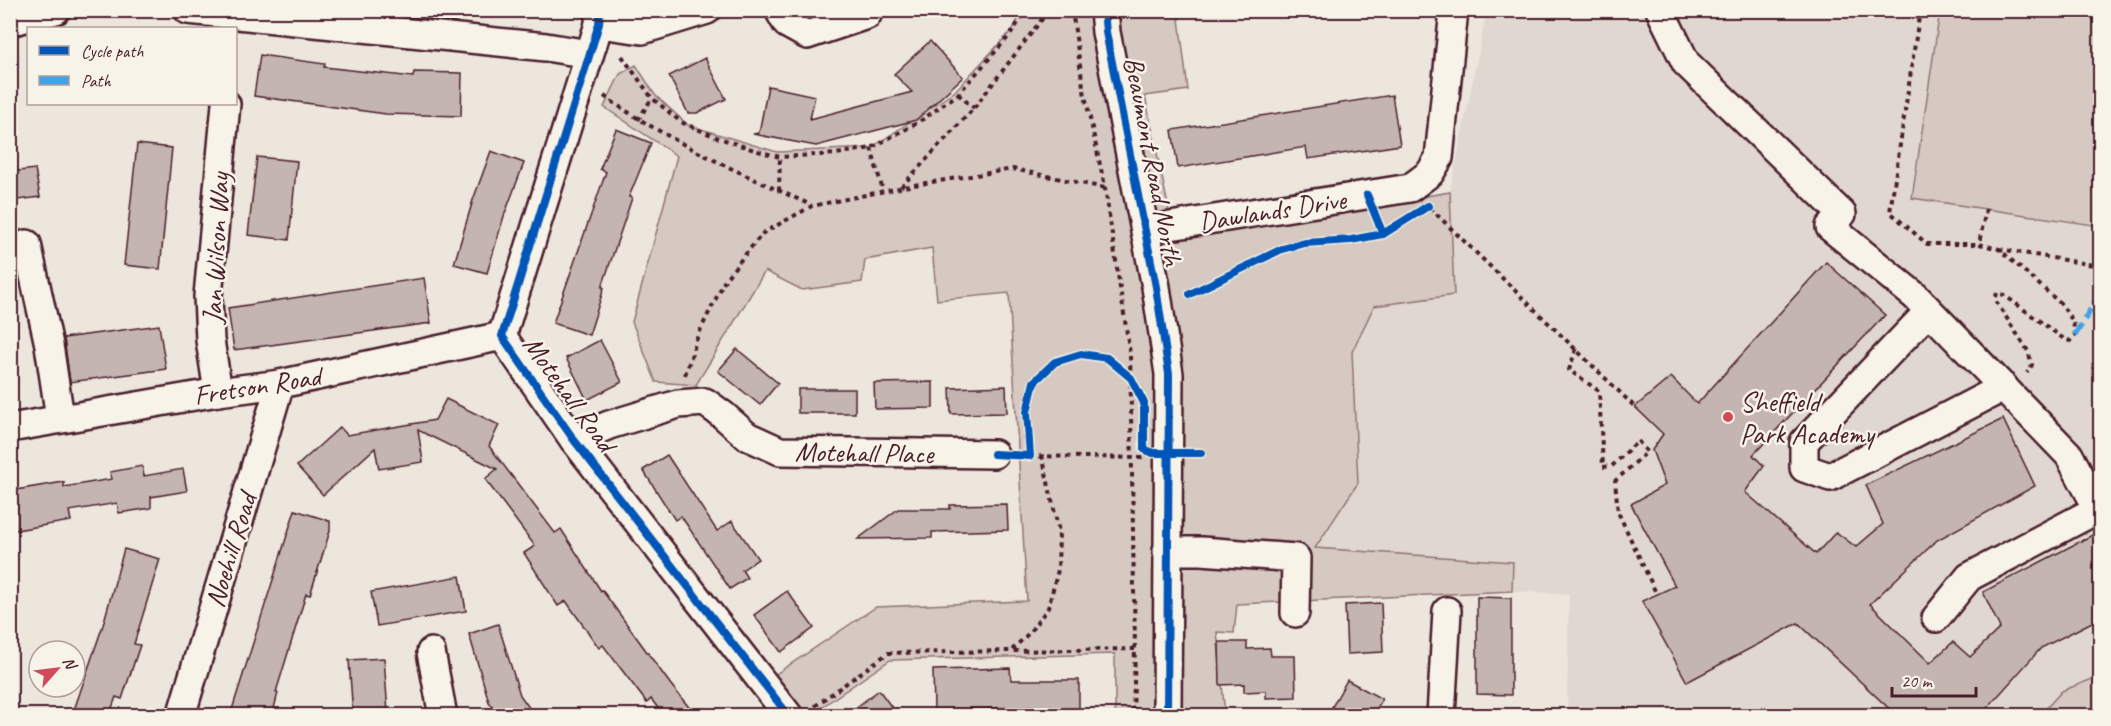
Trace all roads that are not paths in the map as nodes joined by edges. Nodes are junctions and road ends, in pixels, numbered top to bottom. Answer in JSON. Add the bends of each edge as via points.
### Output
{"nodes":[{"id":1,"x":56,"y":10,"type":"edge"},
{"id":2,"x":188,"y":10,"type":"edge"},
{"id":3,"x":707,"y":10,"type":"edge"},
{"id":4,"x":778,"y":10,"type":"edge"},
{"id":5,"x":870,"y":10,"type":"edge"},
{"id":6,"x":1104,"y":10,"type":"edge"},
{"id":7,"x":1454,"y":10,"type":"edge"},
{"id":8,"x":1660,"y":10,"type":"edge"},
{"id":9,"x":600,"y":17,"type":"edge"},
{"id":10,"x":350,"y":19,"type":"edge"},
{"id":11,"x":10,"y":22,"type":"edge"},
{"id":12,"x":232,"y":22,"type":"edge"},
{"id":13,"x":585,"y":67,"type":"junction"},
{"id":14,"x":226,"y":105,"type":"edge"},
{"id":15,"x":1145,"y":230,"type":"junction"},
{"id":16,"x":27,"y":243,"type":"dead end"},
{"id":17,"x":1929,"y":311,"type":"junction"},
{"id":18,"x":502,"y":336,"type":"junction"},
{"id":19,"x":280,"y":384,"type":"junction"},
{"id":20,"x":2004,"y":387,"type":"junction"},
{"id":21,"x":218,"y":392,"type":"junction"},
{"id":22,"x":60,"y":418,"type":"junction"},
{"id":23,"x":10,"y":428,"type":"edge"},
{"id":24,"x":574,"y":440,"type":"junction"},
{"id":25,"x":994,"y":454,"type":"road end"},
{"id":26,"x":1167,"y":551,"type":"junction"},
{"id":27,"x":1447,"y":611,"type":"dead end"},
{"id":28,"x":1295,"y":613,"type":"dead end"},
{"id":29,"x":1936,"y":618,"type":"dead end"},
{"id":30,"x":431,"y":651,"type":"dead end"},
{"id":31,"x":799,"y":713,"type":"edge"},
{"id":32,"x":181,"y":716,"type":"edge"},
{"id":33,"x":443,"y":716,"type":"edge"},
{"id":34,"x":1167,"y":716,"type":"edge"},
{"id":35,"x":1441,"y":716,"type":"edge"}],
"edges":[{"from":1,"to":11,"type":"street"},
{"from":2,"to":12,"type":"street"},
{"from":3,"to":9,"type":"street","via":[[642,30]]},
{"from":4,"to":5,"type":"street","via":[[787,24],[807,35],[867,15]]},
{"from":6,"to":15,"type":"street","name":"Beaumont Road North"},
{"from":7,"to":15,"type":"street","name":"Dawlands Drive","via":[[1439,158],[1430,173],[1410,188]]},
{"from":8,"to":17,"type":"street","via":[[1686,63],[1842,214],[1830,227]]},
{"from":9,"to":13,"type":"street","name":"Motehall Road"},
{"from":10,"to":12,"type":"street"},
{"from":10,"to":13,"type":"street","via":[[546,47]]},
{"from":13,"to":18,"type":"street","name":"Motehall Road"},
{"from":14,"to":21,"type":"street","name":"Jan Wilson Way","via":[[208,296]]},
{"from":15,"to":26,"type":"street","name":"Beaumont Road North","via":[[1168,374]]},
{"from":16,"to":22,"type":"street"},
{"from":17,"to":20,"type":"street"},
{"from":17,"to":20,"type":"street","via":[[1804,442],[1803,468],[1830,477]]},
{"from":18,"to":19,"type":"street","name":"Fretson Road"},
{"from":18,"to":24,"type":"street","name":"Motehall Road"},
{"from":19,"to":21,"type":"street","name":"Fretson Road"},
{"from":19,"to":32,"type":"street","name":"Noehill Road"},
{"from":20,"to":29,"type":"street","via":[[2069,455],[2098,509],[1969,578]]},
{"from":21,"to":22,"type":"street","name":"Fretson Road"},
{"from":22,"to":23,"type":"street","name":"Fretson Road"},
{"from":24,"to":25,"type":"street","name":"Motehall Place","via":[[678,404],[705,402],[747,436],[780,451]]},
{"from":24,"to":31,"type":"street","name":"Motehall Road"},
{"from":26,"to":28,"type":"street","via":[[1296,558]]},
{"from":26,"to":34,"type":"street","name":"Beaumont Road North"},
{"from":27,"to":35,"type":"street"},
{"from":30,"to":33,"type":"street"}]}
